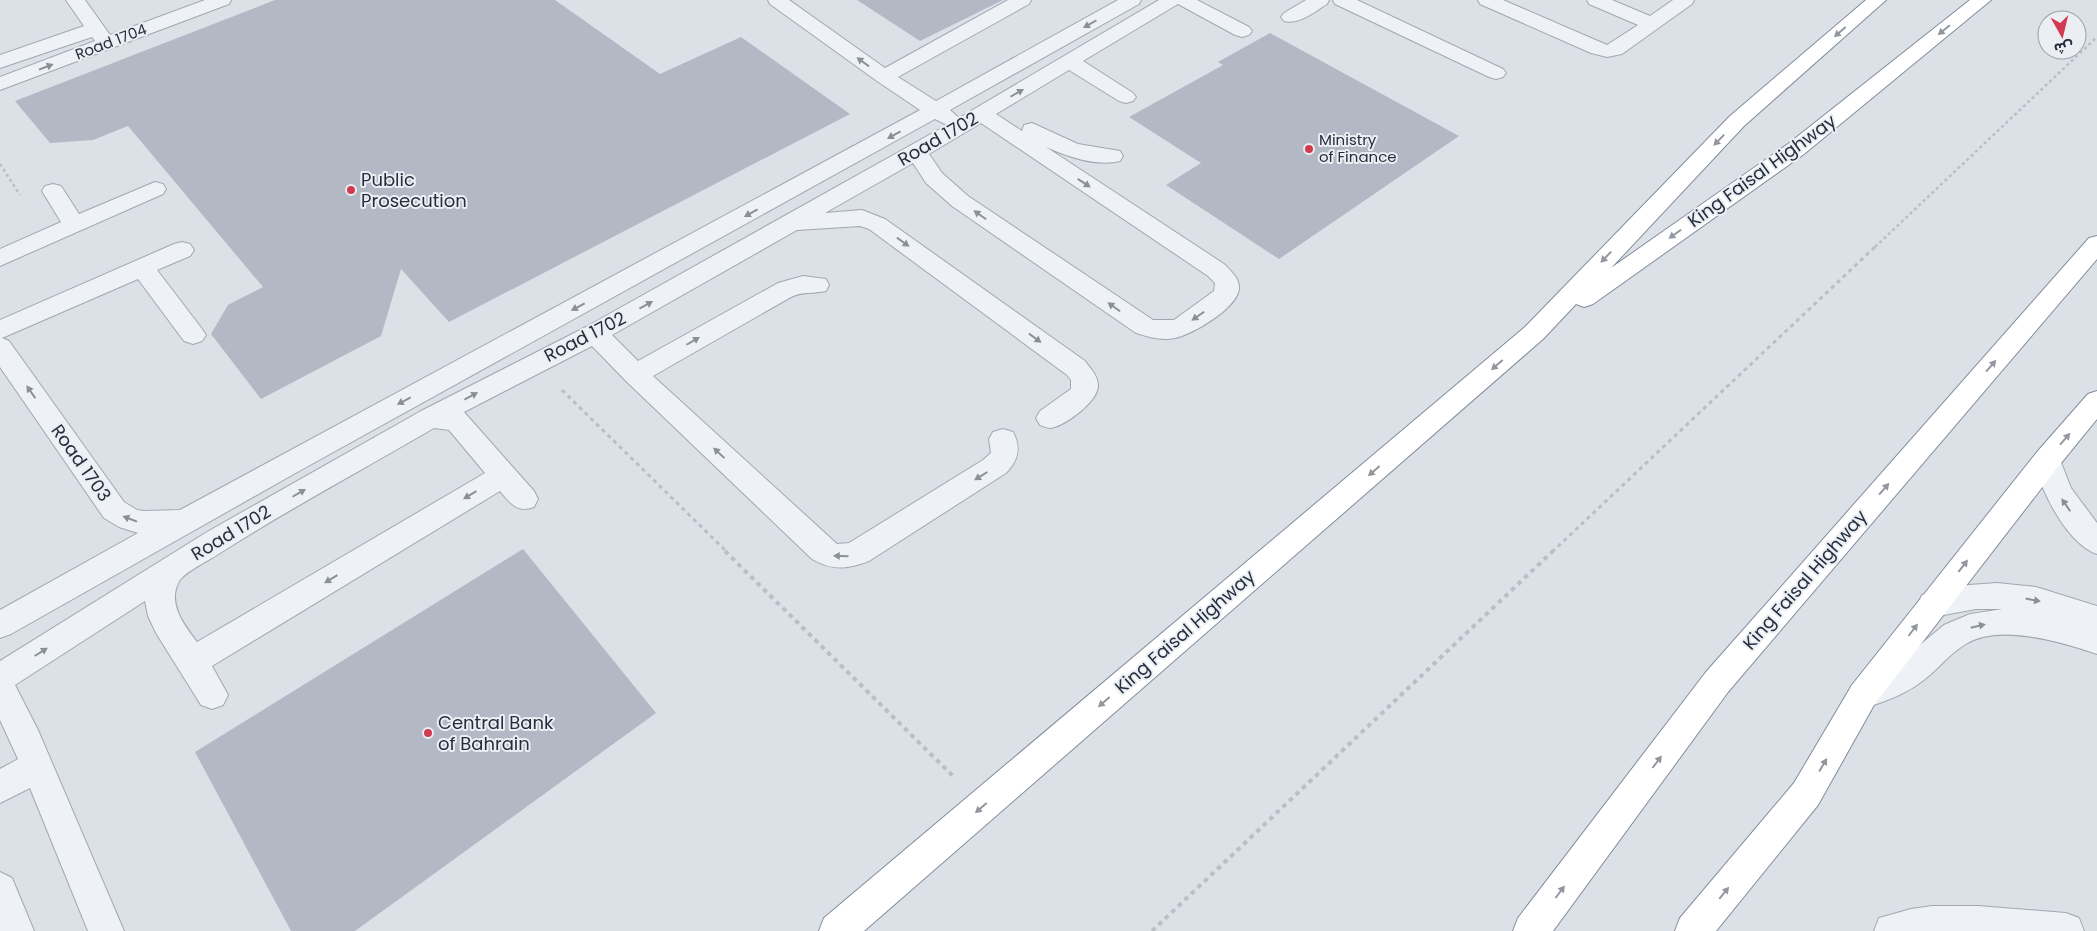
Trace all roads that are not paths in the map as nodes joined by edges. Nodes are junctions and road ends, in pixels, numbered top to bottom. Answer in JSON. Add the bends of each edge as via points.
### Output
{"nodes":[{"id":1,"x":75,"y":0,"type":"edge"},
{"id":2,"x":172,"y":0,"type":"edge"},
{"id":3,"x":222,"y":0,"type":"edge"},
{"id":4,"x":777,"y":0,"type":"edge"},
{"id":5,"x":1022,"y":0,"type":"edge"},
{"id":6,"x":1132,"y":0,"type":"edge"},
{"id":7,"x":1172,"y":0,"type":"edge"},
{"id":8,"x":1184,"y":0,"type":"edge"},
{"id":9,"x":1320,"y":0,"type":"edge"},
{"id":10,"x":1342,"y":0,"type":"edge"},
{"id":11,"x":1487,"y":0,"type":"edge"},
{"id":12,"x":1596,"y":0,"type":"edge"},
{"id":13,"x":1685,"y":0,"type":"edge"},
{"id":14,"x":1877,"y":0,"type":"edge"},
{"id":15,"x":1982,"y":0,"type":"edge"},
{"id":16,"x":1291,"y":18,"type":"dead end"},
{"id":17,"x":1652,"y":24,"type":"junction"},
{"id":18,"x":1242,"y":31,"type":"dead end"},
{"id":19,"x":102,"y":36,"type":"junction"},
{"id":20,"x":0,"y":62,"type":"edge"},
{"id":21,"x":1070,"y":62,"type":"junction"},
{"id":22,"x":1496,"y":73,"type":"dead end"},
{"id":23,"x":884,"y":77,"type":"junction"},
{"id":24,"x":0,"y":84,"type":"edge"},
{"id":25,"x":1126,"y":97,"type":"dead end"},
{"id":26,"x":937,"y":111,"type":"junction"},
{"id":27,"x":979,"y":116,"type":"junction"},
{"id":28,"x":1070,"y":149,"type":"junction"},
{"id":29,"x":917,"y":152,"type":"junction"},
{"id":30,"x":1112,"y":156,"type":"dead end"},
{"id":31,"x":1053,"y":162,"type":"junction"},
{"id":32,"x":155,"y":189,"type":"dead end"},
{"id":33,"x":53,"y":191,"type":"dead end"},
{"id":34,"x":789,"y":224,"type":"junction"},
{"id":35,"x":74,"y":225,"type":"junction"},
{"id":36,"x":2097,"y":244,"type":"edge"},
{"id":37,"x":182,"y":250,"type":"dead end"},
{"id":38,"x":0,"y":258,"type":"edge"},
{"id":39,"x":142,"y":268,"type":"junction"},
{"id":40,"x":817,"y":285,"type":"dead end"},
{"id":41,"x":0,"y":330,"type":"edge"},
{"id":42,"x":595,"y":333,"type":"junction"},
{"id":43,"x":1534,"y":333,"type":"junction"},
{"id":44,"x":194,"y":335,"type":"dead end"},
{"id":45,"x":0,"y":347,"type":"edge"},
{"id":46,"x":635,"y":374,"type":"junction"},
{"id":47,"x":2097,"y":401,"type":"edge"},
{"id":48,"x":430,"y":418,"type":"junction"},
{"id":49,"x":1049,"y":418,"type":"dead end"},
{"id":50,"x":1004,"y":439,"type":"dead end"},
{"id":51,"x":2047,"y":460,"type":"junction"},
{"id":52,"x":503,"y":476,"type":"junction"},
{"id":53,"x":524,"y":499,"type":"dead end"},
{"id":54,"x":194,"y":515,"type":"junction"},
{"id":55,"x":217,"y":540,"type":"junction"},
{"id":56,"x":2097,"y":542,"type":"edge"},
{"id":57,"x":170,"y":570,"type":"junction"},
{"id":58,"x":1933,"y":604,"type":"junction"},
{"id":59,"x":2097,"y":619,"type":"edge"},
{"id":60,"x":0,"y":625,"type":"edge"},
{"id":61,"x":2097,"y":640,"type":"edge"},
{"id":62,"x":192,"y":661,"type":"junction"},
{"id":63,"x":0,"y":678,"type":"edge"},
{"id":64,"x":0,"y":688,"type":"edge"},
{"id":65,"x":212,"y":695,"type":"dead end"},
{"id":66,"x":1863,"y":695,"type":"junction"},
{"id":67,"x":37,"y":766,"type":"junction"},
{"id":68,"x":0,"y":787,"type":"edge"},
{"id":69,"x":0,"y":890,"type":"edge"},
{"id":70,"x":16,"y":931,"type":"edge"},
{"id":71,"x":106,"y":931,"type":"edge"},
{"id":72,"x":837,"y":931,"type":"edge"},
{"id":73,"x":1531,"y":931,"type":"edge"},
{"id":74,"x":1693,"y":931,"type":"edge"},
{"id":75,"x":1892,"y":931,"type":"edge"},
{"id":76,"x":2059,"y":931,"type":"edge"}],
"edges":[{"from":1,"to":19,"type":"street","name":"Road 1704"},
{"from":2,"to":19,"type":"street","name":"Road 1704"},
{"from":3,"to":19,"type":"street","name":"Road 1704"},
{"from":23,"to":4,"type":"street","one_way":true},
{"from":5,"to":23,"type":"street"},
{"from":6,"to":26,"type":"street","name":"Road 1702","one_way":true},
{"from":7,"to":21,"type":"street","name":"Road 1702"},
{"from":8,"to":18,"type":"street"},
{"from":9,"to":16,"type":"street"},
{"from":10,"to":22,"type":"street"},
{"from":11,"to":17,"type":"street","via":[[1607,51],[1615,50]]},
{"from":12,"to":17,"type":"street"},
{"from":13,"to":17,"type":"street"},
{"from":14,"to":43,"type":"highway","name":"King Faisal Highway","one_way":true,"via":[[1737,121]]},
{"from":15,"to":43,"type":"highway","name":"King Faisal Highway","one_way":true,"via":[[1796,150]]},
{"from":19,"to":20,"type":"street","name":"Road 1704"},
{"from":24,"to":19,"type":"street","name":"Road 1704","one_way":true},
{"from":21,"to":25,"type":"street"},
{"from":27,"to":21,"type":"street","name":"Road 1702","one_way":true},
{"from":23,"to":26,"type":"street"},
{"from":26,"to":27,"type":"street"},
{"from":26,"to":54,"type":"street","name":"Road 1702","one_way":true},
{"from":27,"to":28,"type":"street"},
{"from":27,"to":29,"type":"street","name":"Road 1702"},
{"from":27,"to":31,"type":"street"},
{"from":28,"to":30,"type":"street"},
{"from":28,"to":31,"type":"street"},
{"from":31,"to":29,"type":"street","one_way":true,"via":[[1216,270],[1224,277],[1226,294],[1180,328],[1156,330],[1145,327],[960,201],[934,178]]},
{"from":29,"to":34,"type":"street","name":"Road 1702"},
{"from":32,"to":35,"type":"street"},
{"from":33,"to":35,"type":"street"},
{"from":42,"to":34,"type":"street","name":"Road 1702","one_way":true},
{"from":34,"to":49,"type":"street","one_way":true,"via":[[862,218],[877,224],[1076,368],[1086,381],[1086,389],[1082,396]]},
{"from":35,"to":38,"type":"street"},
{"from":73,"to":36,"type":"highway","name":"King Faisal Highway","one_way":true,"via":[[1717,682]]},
{"from":37,"to":39,"type":"street"},
{"from":39,"to":41,"type":"street"},
{"from":39,"to":44,"type":"street"},
{"from":46,"to":40,"type":"street","one_way":true,"via":[[786,288]]},
{"from":42,"to":46,"type":"street"},
{"from":48,"to":42,"type":"street","name":"Road 1702","one_way":true},
{"from":43,"to":72,"type":"highway","name":"King Faisal Highway","one_way":true},
{"from":54,"to":45,"type":"street","name":"Road 1703","one_way":true,"via":[[176,521],[144,523],[126,519],[114,510]]},
{"from":50,"to":46,"type":"street","one_way":true,"via":[[1005,452],[1001,461],[992,468],[859,552],[838,558],[822,550]]},
{"from":51,"to":47,"type":"highway","one_way":true},
{"from":48,"to":52,"type":"street","via":[[456,420]]},
{"from":55,"to":48,"type":"street","name":"Road 1702","one_way":true},
{"from":56,"to":51,"type":"street","one_way":true,"via":[[2076,521],[2062,499],[2051,479]]},
{"from":58,"to":51,"type":"highway","one_way":true},
{"from":52,"to":53,"type":"street"},
{"from":52,"to":62,"type":"street","one_way":true},
{"from":54,"to":55,"type":"street"},
{"from":54,"to":60,"type":"street","name":"Road 1702"},
{"from":55,"to":57,"type":"street","name":"Road 1702"},
{"from":57,"to":62,"type":"street","via":[[162,585],[161,608]]},
{"from":63,"to":57,"type":"street","name":"Road 1702","one_way":true},
{"from":58,"to":59,"type":"street","one_way":true,"via":[[1962,596],[2030,598]]},
{"from":66,"to":58,"type":"highway","one_way":true},
{"from":66,"to":61,"type":"street","one_way":true,"via":[[1908,675],[1955,633],[1975,626],[2020,623],[2064,630]]},
{"from":62,"to":65,"type":"street"},
{"from":64,"to":67,"type":"street"},
{"from":74,"to":66,"type":"highway","one_way":true,"via":[[1806,794]]},
{"from":67,"to":68,"type":"street"},
{"from":67,"to":71,"type":"street"},
{"from":69,"to":70,"type":"street"},
{"from":75,"to":76,"type":"street","via":[[1907,926],[1945,924]]}]}
